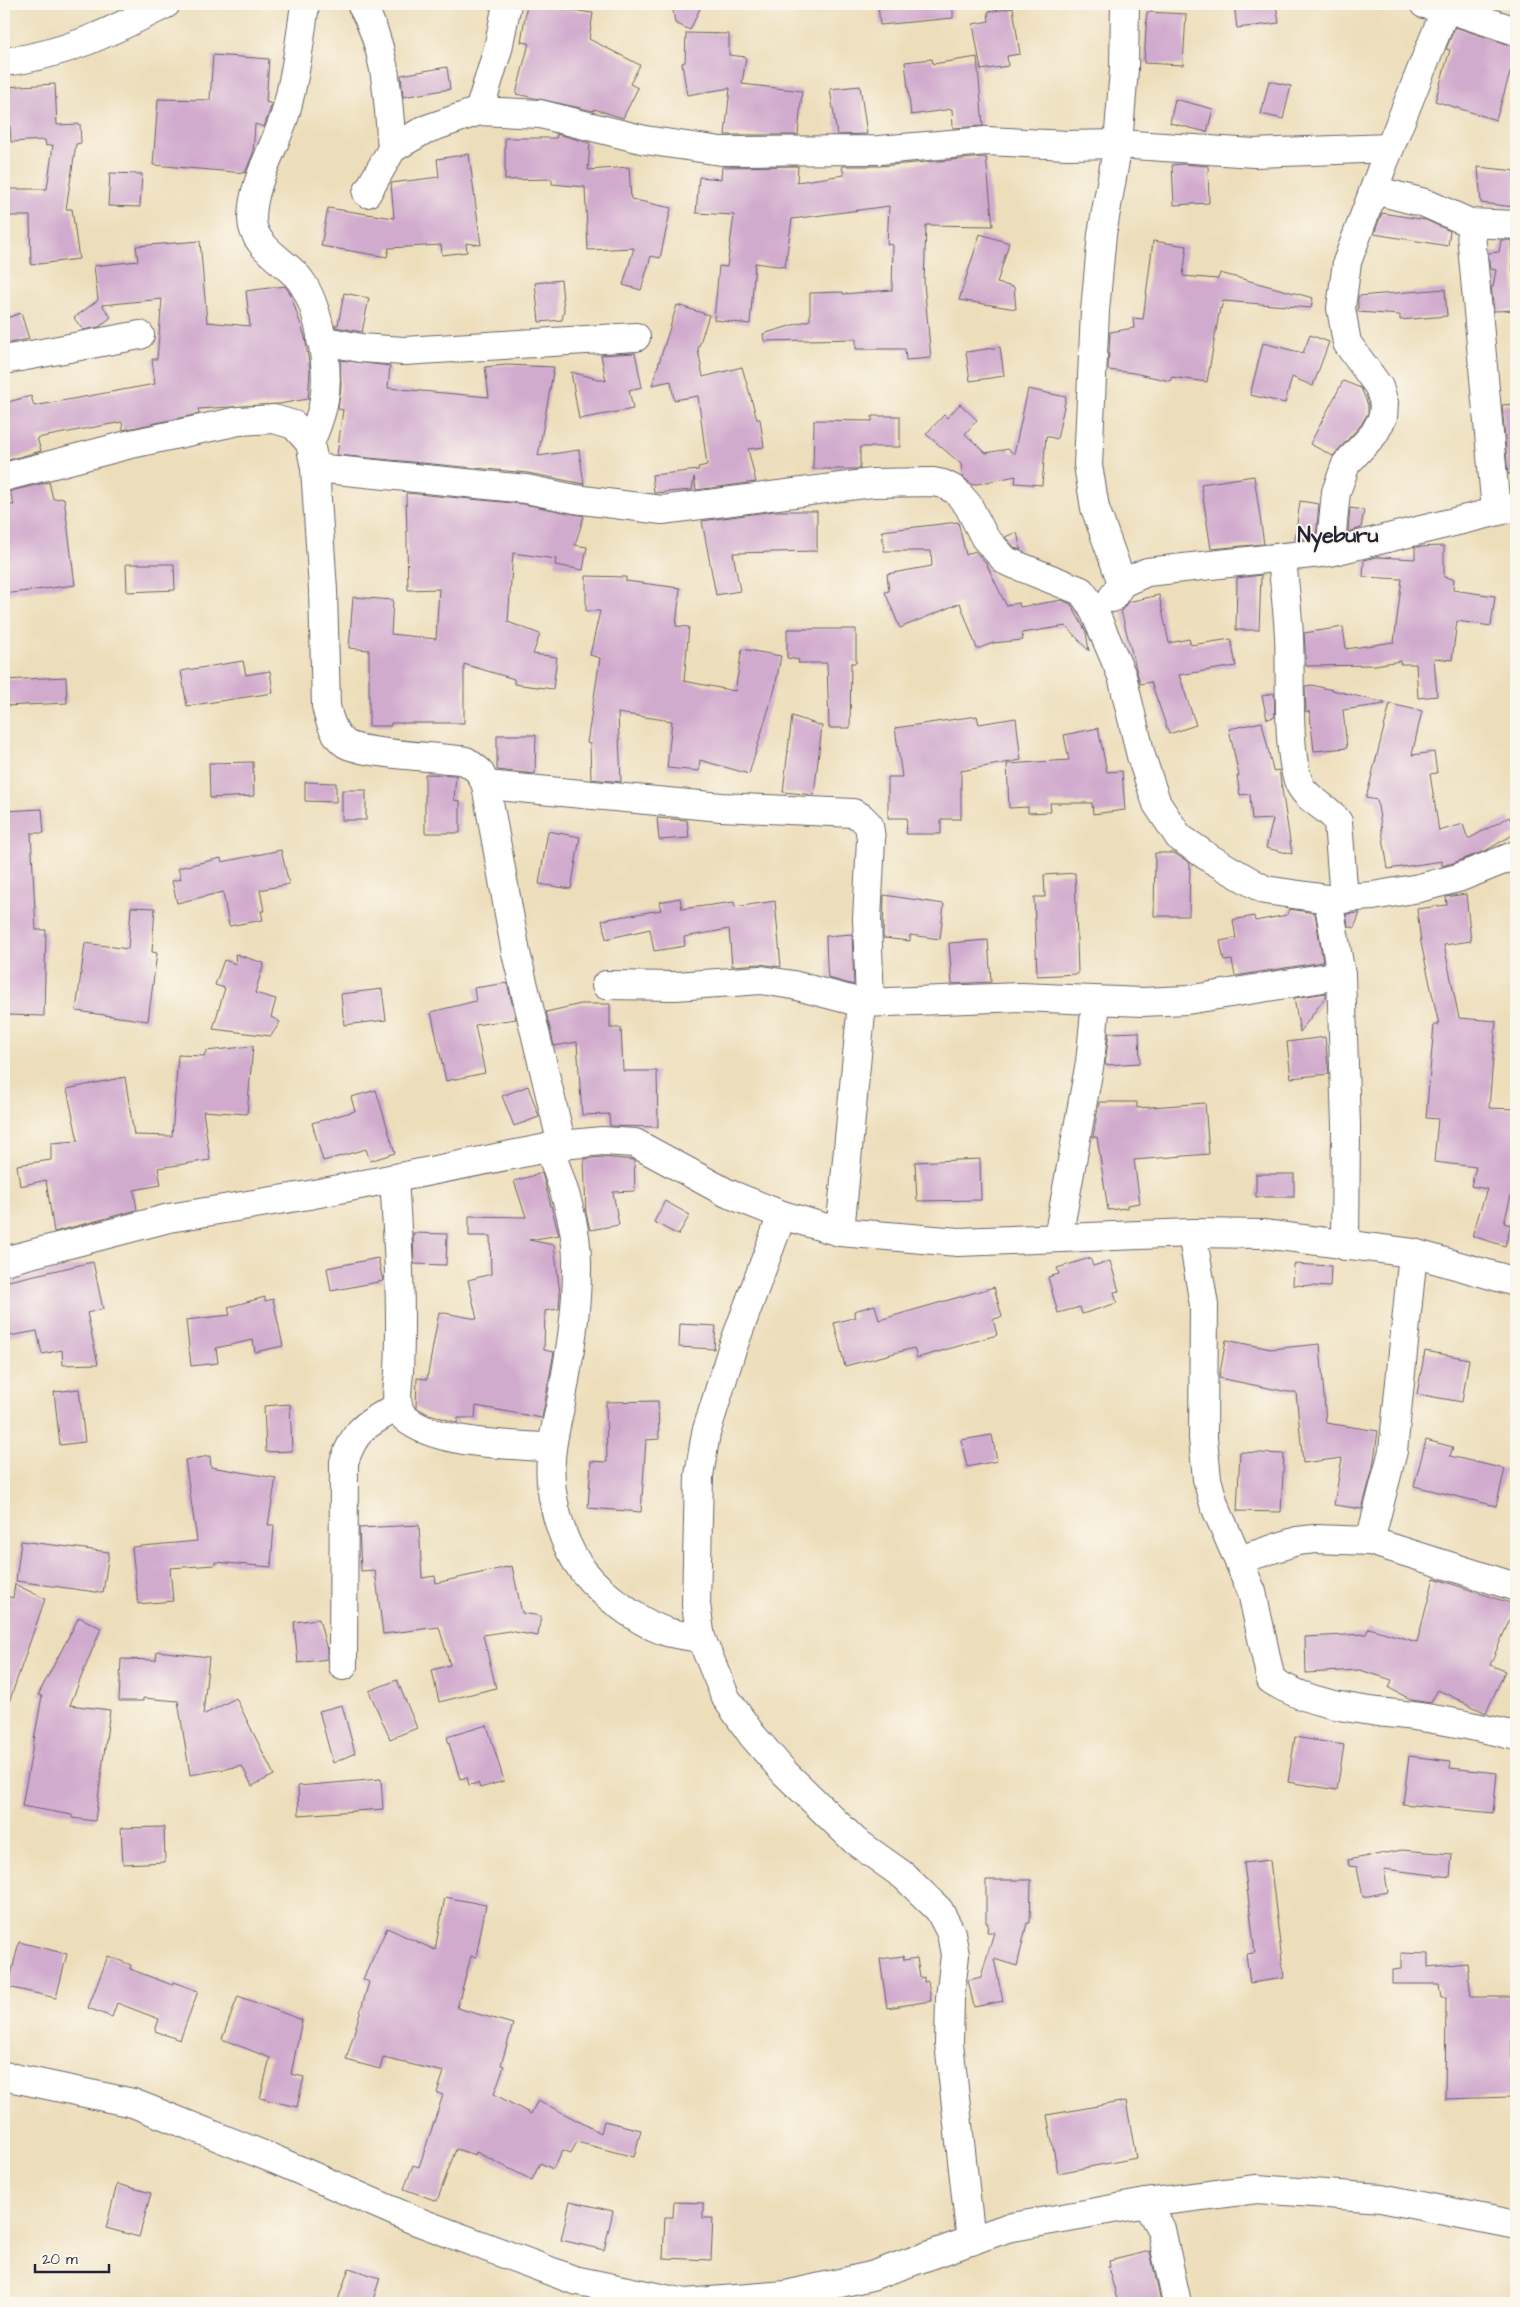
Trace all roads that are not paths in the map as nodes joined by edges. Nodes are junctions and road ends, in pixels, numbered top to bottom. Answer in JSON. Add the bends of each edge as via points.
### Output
{"nodes":[{"id":1,"x":166,"y":4,"type":"edge"},
{"id":2,"x":305,"y":4,"type":"edge"},
{"id":3,"x":361,"y":4,"type":"edge"},
{"id":4,"x":507,"y":4,"type":"edge"},
{"id":5,"x":1125,"y":4,"type":"edge"},
{"id":6,"x":1431,"y":5,"type":"edge"},
{"id":7,"x":1516,"y":31,"type":"edge"},
{"id":8,"x":4,"y":62,"type":"edge"},
{"id":9,"x":479,"y":111,"type":"junction"},
{"id":10,"x":1118,"y":144,"type":"junction"},
{"id":11,"x":1390,"y":148,"type":"junction"},
{"id":12,"x":392,"y":149,"type":"junction"},
{"id":13,"x":1374,"y":190,"type":"junction"},
{"id":14,"x":367,"y":194,"type":"dead end"},
{"id":15,"x":1470,"y":223,"type":"junction"},
{"id":16,"x":1516,"y":225,"type":"edge"},
{"id":17,"x":140,"y":335,"type":"dead end"},
{"id":18,"x":636,"y":337,"type":"dead end"},
{"id":19,"x":321,"y":340,"type":"junction"},
{"id":20,"x":4,"y":360,"type":"edge"},
{"id":21,"x":313,"y":455,"type":"junction"},
{"id":22,"x":4,"y":477,"type":"edge"},
{"id":23,"x":1506,"y":509,"type":"edge"},
{"id":24,"x":1330,"y":552,"type":"junction"},
{"id":25,"x":1282,"y":557,"type":"junction"},
{"id":26,"x":1122,"y":583,"type":"junction"},
{"id":27,"x":1104,"y":629,"type":"junction"},
{"id":28,"x":486,"y":786,"type":"junction"},
{"id":29,"x":1516,"y":855,"type":"edge"},
{"id":30,"x":1336,"y":899,"type":"junction"},
{"id":31,"x":1341,"y":975,"type":"junction"},
{"id":32,"x":606,"y":985,"type":"dead end"},
{"id":33,"x":1096,"y":1002,"type":"junction"},
{"id":34,"x":866,"y":1003,"type":"junction"},
{"id":35,"x":556,"y":1146,"type":"junction"},
{"id":36,"x":394,"y":1178,"type":"junction"},
{"id":37,"x":782,"y":1215,"type":"junction"},
{"id":38,"x":840,"y":1232,"type":"junction"},
{"id":39,"x":1192,"y":1233,"type":"junction"},
{"id":40,"x":1058,"y":1238,"type":"junction"},
{"id":41,"x":1345,"y":1246,"type":"junction"},
{"id":42,"x":1413,"y":1253,"type":"junction"},
{"id":43,"x":4,"y":1261,"type":"edge"},
{"id":44,"x":1516,"y":1282,"type":"edge"},
{"id":45,"x":397,"y":1407,"type":"junction"},
{"id":46,"x":552,"y":1448,"type":"junction"},
{"id":47,"x":1370,"y":1541,"type":"junction"},
{"id":48,"x":1239,"y":1560,"type":"junction"},
{"id":49,"x":1516,"y":1587,"type":"edge"},
{"id":50,"x":701,"y":1638,"type":"junction"},
{"id":51,"x":343,"y":1666,"type":"dead end"},
{"id":52,"x":1516,"y":1736,"type":"edge"},
{"id":53,"x":4,"y":2076,"type":"edge"},
{"id":54,"x":1146,"y":2203,"type":"junction"},
{"id":55,"x":1516,"y":2225,"type":"edge"},
{"id":56,"x":971,"y":2241,"type":"junction"},
{"id":57,"x":1177,"y":2303,"type":"edge"}],
"edges":[{"from":1,"to":8,"type":"street","via":[[65,50]]},
{"from":2,"to":19,"type":"street","via":[[285,114],[254,200],[252,221],[256,235],[267,249],[296,275],[309,292]]},
{"from":3,"to":12,"type":"street","via":[[381,53]]},
{"from":4,"to":9,"type":"street","via":[[498,49]]},
{"from":5,"to":10,"type":"street"},
{"from":6,"to":7,"type":"street"},
{"from":6,"to":11,"type":"street"},
{"from":9,"to":10,"type":"street","via":[[540,114],[644,140],[720,151],[879,150],[986,141]]},
{"from":9,"to":12,"type":"street","via":[[424,130]]},
{"from":10,"to":11,"type":"street","via":[[1254,154]]},
{"from":10,"to":26,"type":"street","via":[[1102,234],[1088,466],[1095,508]]},
{"from":11,"to":13,"type":"street"},
{"from":12,"to":14,"type":"street"},
{"from":13,"to":15,"type":"street","via":[[1425,203]]},
{"from":13,"to":24,"type":"street","via":[[1347,262],[1341,308],[1347,343],[1379,387],[1384,403],[1383,417],[1374,434],[1346,464],[1336,492]]},
{"from":15,"to":16,"type":"street"},
{"from":15,"to":23,"type":"street"},
{"from":17,"to":20,"type":"street"},
{"from":18,"to":19,"type":"street","via":[[404,351],[360,348]]},
{"from":19,"to":21,"type":"street","via":[[325,397]]},
{"from":21,"to":22,"type":"street","via":[[294,425],[274,418],[239,421],[130,444]]},
{"from":21,"to":27,"type":"street","via":[[575,499],[662,510],[872,483],[943,484],[955,490],[968,505],[985,538],[997,553],[1006,561],[1081,592]]},
{"from":21,"to":28,"type":"street","via":[[323,590],[326,706],[330,722],[346,744],[365,750],[466,761],[479,770]]},
{"from":23,"to":24,"type":"street"},
{"from":24,"to":25,"type":"street"},
{"from":25,"to":26,"type":"street","via":[[1147,572]]},
{"from":25,"to":30,"type":"street","via":[[1294,759],[1300,785],[1311,800],[1338,822]]},
{"from":26,"to":27,"type":"street","via":[[1110,600]]},
{"from":27,"to":30,"type":"street","via":[[1122,676],[1157,804],[1179,837],[1265,890]]},
{"from":28,"to":34,"type":"street","via":[[721,806],[853,813],[861,817],[869,825],[870,840]]},
{"from":28,"to":35,"type":"street"},
{"from":29,"to":30,"type":"street","via":[[1458,878],[1419,888]]},
{"from":30,"to":31,"type":"street"},
{"from":31,"to":33,"type":"street","via":[[1187,1000]]},
{"from":31,"to":41,"type":"street","via":[[1346,1126]]},
{"from":32,"to":34,"type":"street","via":[[675,986],[761,980]]},
{"from":33,"to":34,"type":"street","via":[[1021,997]]},
{"from":33,"to":40,"type":"street","via":[[1089,1071]]},
{"from":34,"to":38,"type":"street"},
{"from":35,"to":36,"type":"street"},
{"from":35,"to":37,"type":"street","via":[[602,1141],[635,1143],[727,1193]]},
{"from":35,"to":46,"type":"street","via":[[577,1251],[571,1347]]},
{"from":36,"to":43,"type":"street","via":[[169,1218]]},
{"from":36,"to":45,"type":"street","via":[[401,1333]]},
{"from":37,"to":38,"type":"street"},
{"from":37,"to":50,"type":"street","via":[[731,1352],[706,1433],[699,1476],[696,1605]]},
{"from":38,"to":40,"type":"street","via":[[958,1242]]},
{"from":39,"to":40,"type":"street"},
{"from":39,"to":41,"type":"street","via":[[1263,1234]]},
{"from":39,"to":48,"type":"street","via":[[1204,1305],[1203,1438],[1208,1479],[1214,1504]]},
{"from":41,"to":42,"type":"street"},
{"from":42,"to":44,"type":"street"},
{"from":42,"to":47,"type":"street","via":[[1393,1451]]},
{"from":45,"to":46,"type":"street","via":[[405,1418],[422,1429],[463,1440]]},
{"from":45,"to":51,"type":"street","via":[[362,1427],[351,1442],[344,1462]]},
{"from":46,"to":50,"type":"street","via":[[551,1482],[556,1508],[576,1561],[600,1589],[638,1618],[664,1631]]},
{"from":47,"to":48,"type":"street","via":[[1315,1538]]},
{"from":47,"to":49,"type":"street"},
{"from":48,"to":52,"type":"street","via":[[1252,1592],[1271,1680],[1288,1692],[1320,1703],[1435,1719]]},
{"from":50,"to":56,"type":"street","via":[[726,1698],[752,1735],[785,1773],[855,1841],[904,1876],[939,1910],[951,1933],[955,1955],[949,2043]]},
{"from":53,"to":56,"type":"street","via":[[133,2104],[276,2160],[414,2220],[574,2280],[685,2303],[786,2295],[871,2276]]},
{"from":54,"to":55,"type":"street","via":[[1257,2189],[1381,2198]]},
{"from":54,"to":56,"type":"street","via":[[1007,2228]]},
{"from":54,"to":57,"type":"street","via":[[1161,2229]]}]}
